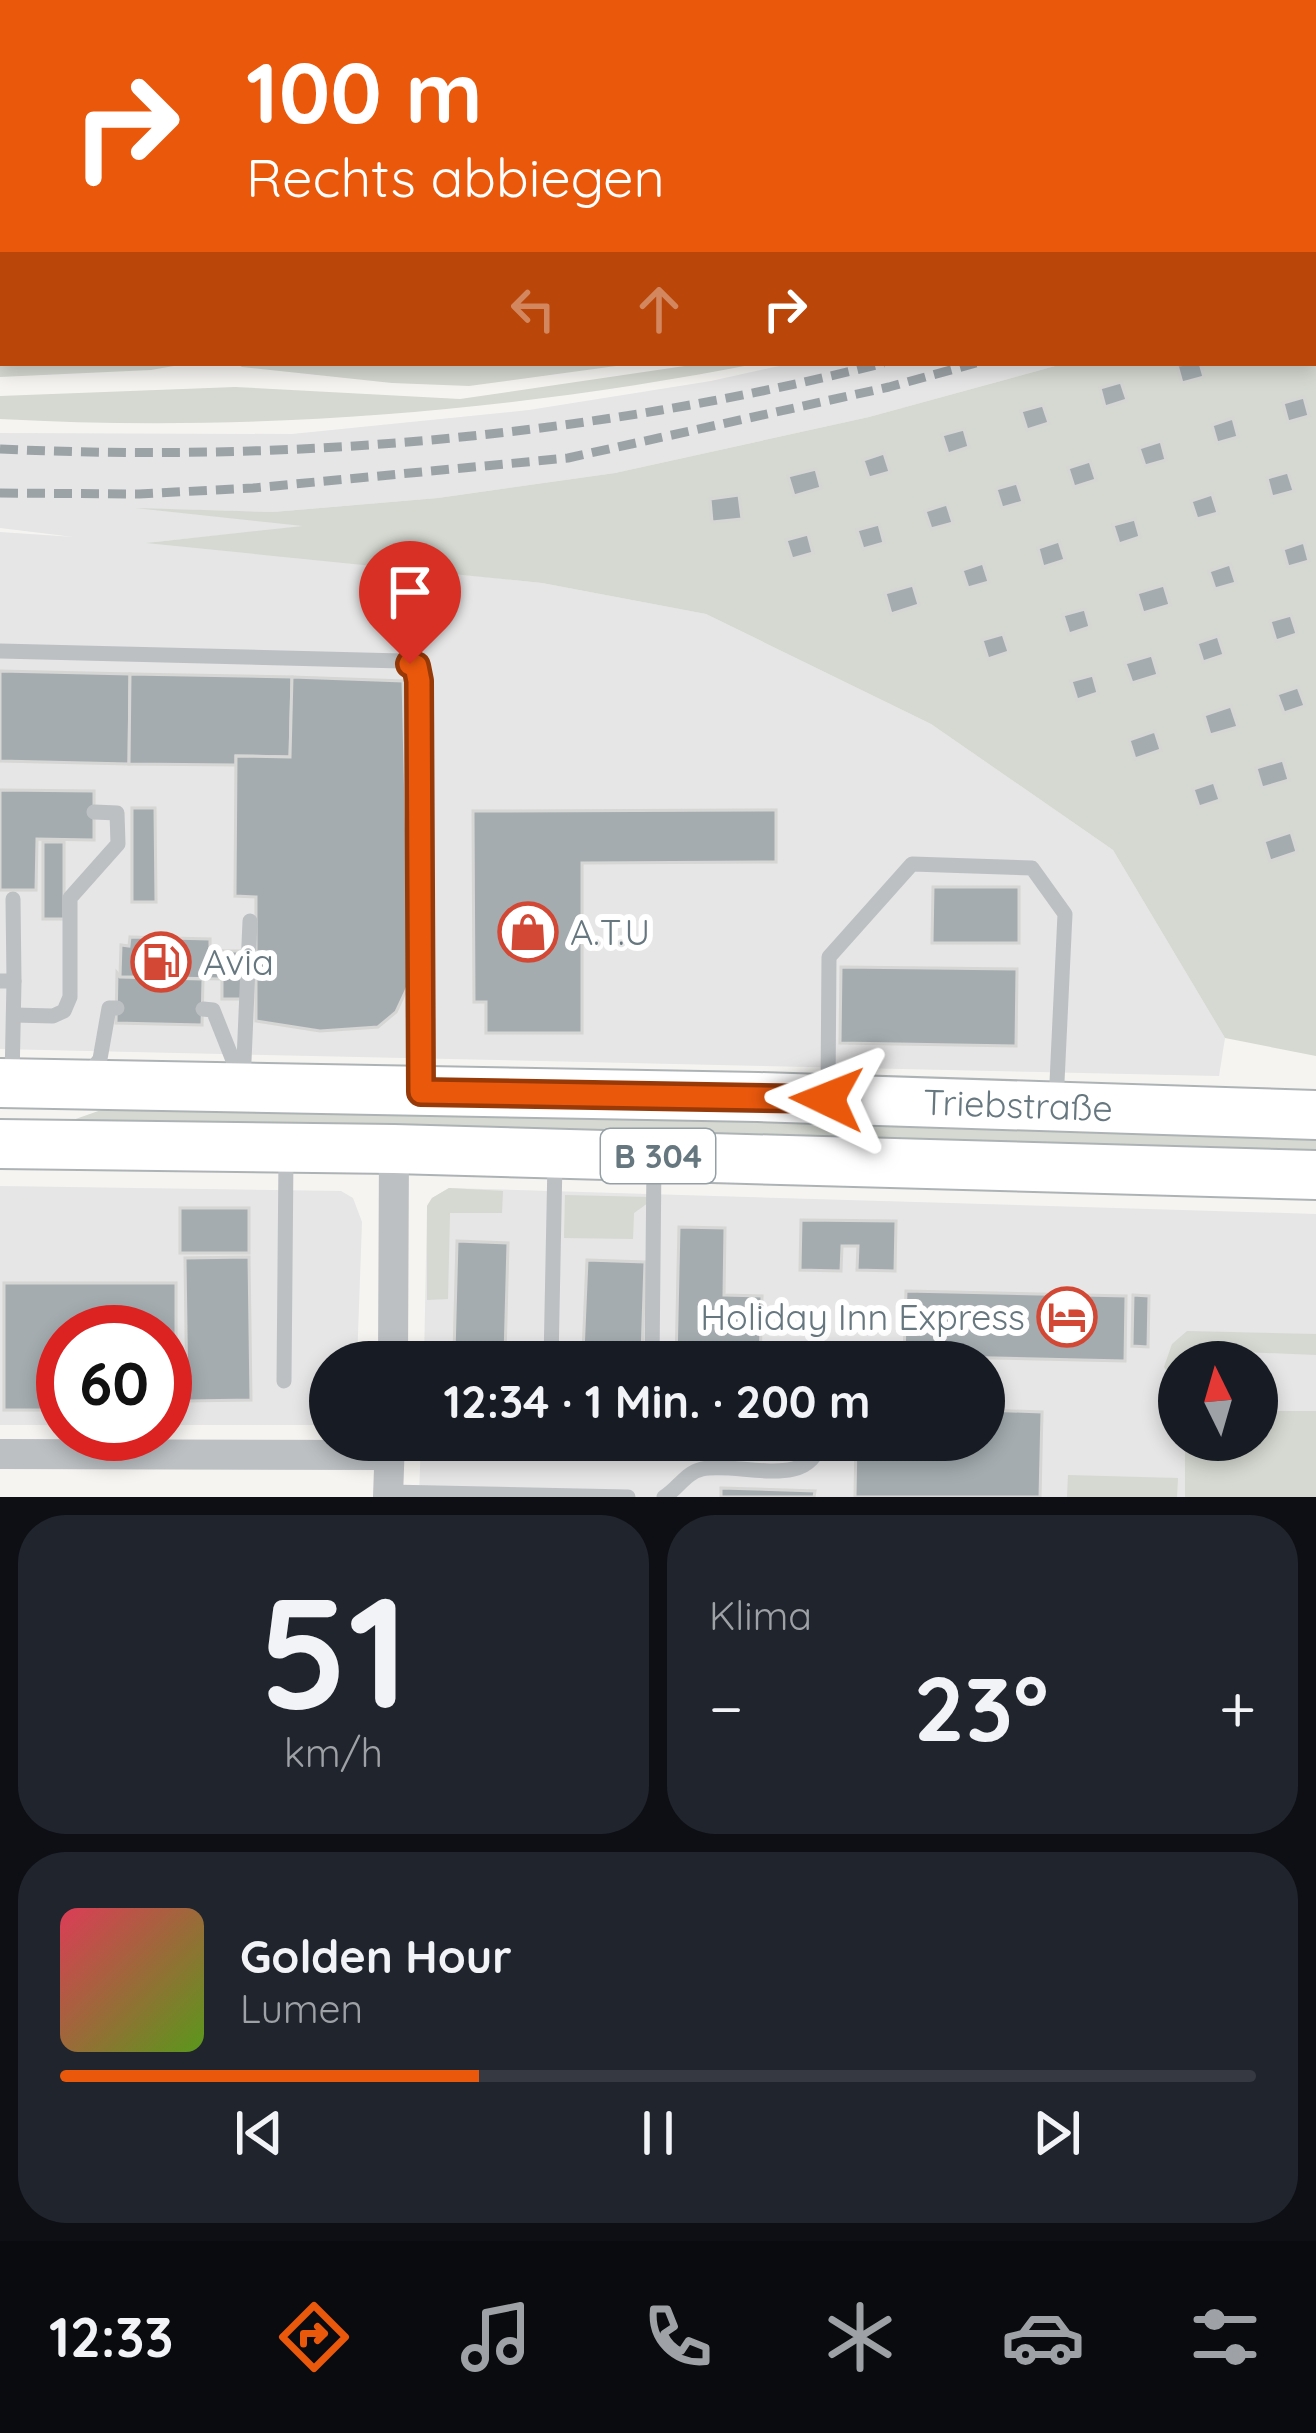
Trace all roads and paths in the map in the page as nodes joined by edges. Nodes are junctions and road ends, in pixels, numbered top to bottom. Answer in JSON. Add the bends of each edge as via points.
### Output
{"nodes":[{"id":1,"x":0,"y":651,"type":"edge"},
{"id":2,"x":94,"y":812,"type":"dead end"},
{"id":3,"x":13,"y":899,"type":"dead end"},
{"id":4,"x":250,"y":921,"type":"dead end"},
{"id":5,"x":7,"y":981,"type":"edge"},
{"id":6,"x":117,"y":1008,"type":"dead end"},
{"id":7,"x":203,"y":1009,"type":"dead end"},
{"id":8,"x":14,"y":1015,"type":"junction"},
{"id":9,"x":6,"y":1083,"type":"edge"},
{"id":10,"x":81,"y":1084,"type":"junction"},
{"id":11,"x":243,"y":1087,"type":"junction"},
{"id":12,"x":421,"y":1092,"type":"junction"},
{"id":13,"x":827,"y":1099,"type":"junction"},
{"id":14,"x":1056,"y":1106,"type":"junction"},
{"id":15,"x":1316,"y":1115,"type":"edge"},
{"id":16,"x":0,"y":1144,"type":"edge"},
{"id":17,"x":286,"y":1147,"type":"junction"},
{"id":18,"x":394,"y":1149,"type":"junction"},
{"id":19,"x":555,"y":1153,"type":"junction"},
{"id":20,"x":654,"y":1156,"type":"junction"},
{"id":21,"x":1316,"y":1175,"type":"edge"},
{"id":22,"x":393,"y":1341,"type":"edge"},
{"id":23,"x":551,"y":1341,"type":"edge"},
{"id":24,"x":652,"y":1341,"type":"edge"},
{"id":25,"x":284,"y":1381,"type":"dead end"},
{"id":26,"x":309,"y":1449,"type":"edge"},
{"id":27,"x":0,"y":1454,"type":"edge"},
{"id":28,"x":389,"y":1461,"type":"edge"},
{"id":29,"x":810,"y":1461,"type":"edge"},
{"id":30,"x":388,"y":1495,"type":"edge"},
{"id":31,"x":628,"y":1497,"type":"edge"},
{"id":32,"x":664,"y":1497,"type":"edge"}],
"edges":[{"from":1,"to":12,"type":"lane","via":[[416,666]]},
{"from":2,"to":8,"type":"lane","via":[[117,813],[118,844],[70,898],[70,998],[53,1016]]},
{"from":3,"to":5,"type":"lane"},
{"from":4,"to":11,"type":"lane"},
{"from":5,"to":8,"type":"lane"},
{"from":6,"to":10,"type":"lane","via":[[109,1008],[100,1059]]},
{"from":7,"to":11,"type":"lane","via":[[213,1010]]},
{"from":8,"to":9,"type":"lane"},
{"from":9,"to":10,"type":"main road","name":"Triebstraße","number":"B 304"},
{"from":10,"to":11,"type":"main road","name":"Triebstraße","number":"B 304"},
{"from":11,"to":12,"type":"main road","name":"Triebstraße","number":"B 304"},
{"from":12,"to":13,"type":"main road","name":"Triebstraße","number":"B 304"},
{"from":13,"to":14,"type":"main road","name":"Triebstraße","number":"B 304"},
{"from":13,"to":14,"type":"lane","via":[[830,957],[912,864],[1032,868],[1065,914]]},
{"from":14,"to":15,"type":"main road","name":"Triebstraße","number":"B 304"},
{"from":16,"to":17,"type":"main road","name":"Triebstraße","number":"B 304"},
{"from":17,"to":18,"type":"main road","name":"Triebstraße","number":"B 304"},
{"from":17,"to":25,"type":"lane"},
{"from":18,"to":19,"type":"main road","name":"Triebstraße","number":"B 304"},
{"from":18,"to":22,"type":"street"},
{"from":19,"to":20,"type":"main road","name":"Triebstraße","number":"B 304"},
{"from":19,"to":23,"type":"lane"},
{"from":20,"to":21,"type":"main road","name":"Triebstraße","number":"B 304"},
{"from":20,"to":24,"type":"lane"},
{"from":26,"to":27,"type":"street"},
{"from":28,"to":30,"type":"street"},
{"from":29,"to":32,"type":"lane","via":[[801,1468],[707,1468]]},
{"from":30,"to":31,"type":"lane"}]}
